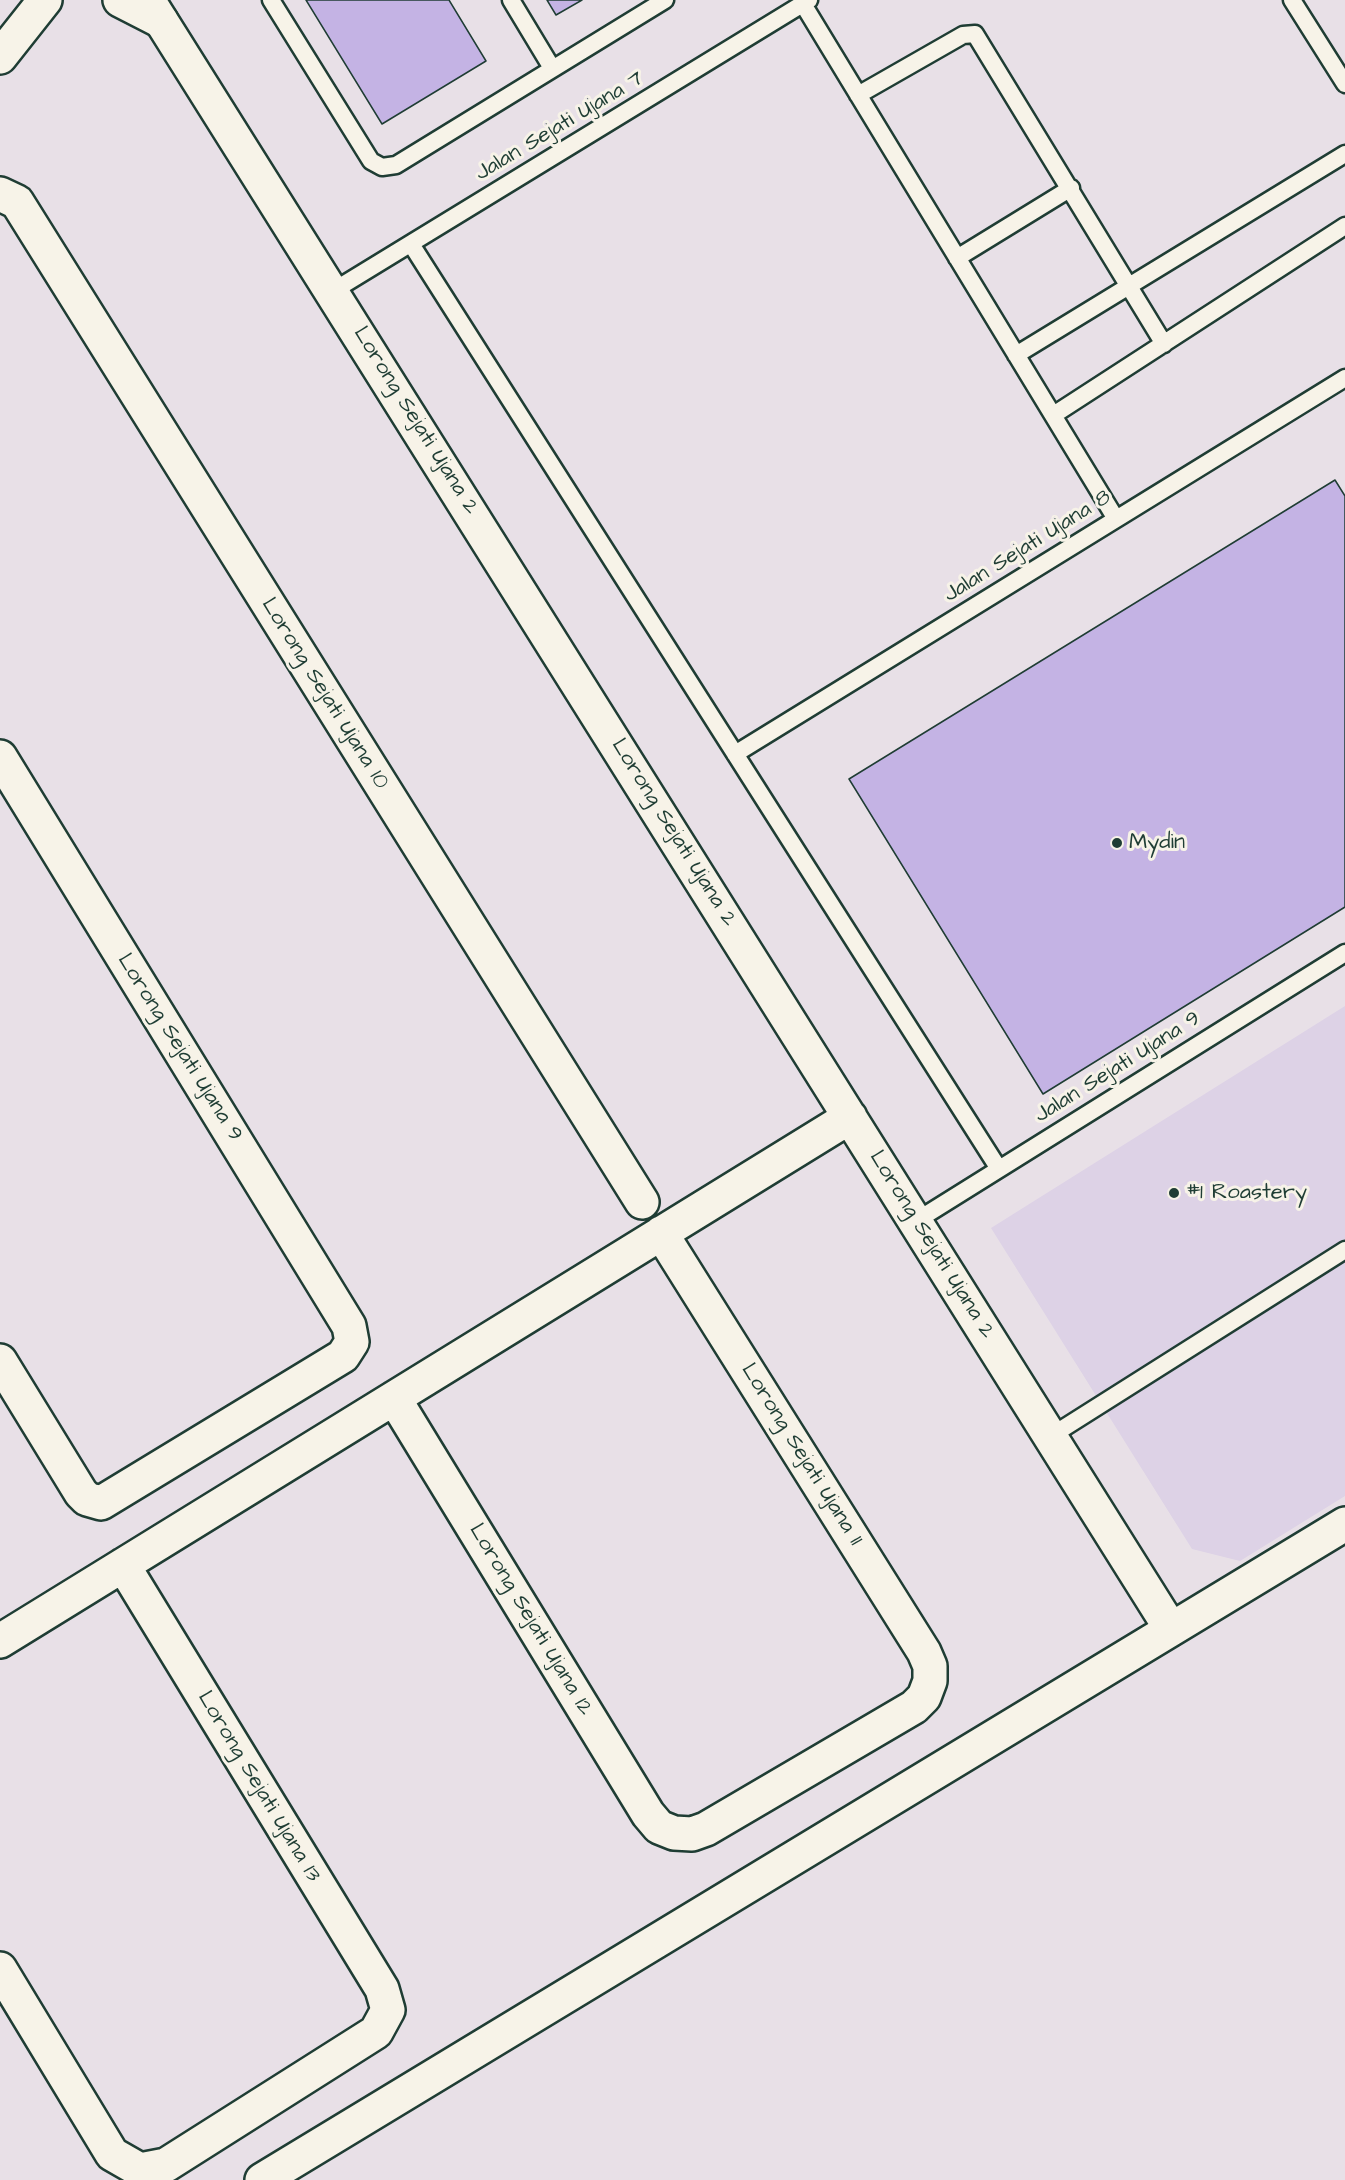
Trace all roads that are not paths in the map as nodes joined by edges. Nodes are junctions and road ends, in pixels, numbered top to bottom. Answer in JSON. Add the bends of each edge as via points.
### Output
{"nodes":[{"id":1,"x":45,"y":0,"type":"edge"},
{"id":2,"x":120,"y":0,"type":"edge"},
{"id":3,"x":270,"y":0,"type":"edge"},
{"id":4,"x":511,"y":0,"type":"edge"},
{"id":5,"x":664,"y":0,"type":"edge"},
{"id":6,"x":1292,"y":0,"type":"edge"},
{"id":7,"x":806,"y":2,"type":"edge"},
{"id":8,"x":28,"y":13,"type":"edge"},
{"id":9,"x":161,"y":15,"type":"edge"},
{"id":10,"x":0,"y":57,"type":"edge"},
{"id":11,"x":552,"y":68,"type":"junction"},
{"id":12,"x":1345,"y":84,"type":"edge"},
{"id":13,"x":858,"y":96,"type":"junction"},
{"id":14,"x":1345,"y":154,"type":"edge"},
{"id":15,"x":1071,"y":188,"type":"junction"},
{"id":16,"x":0,"y":194,"type":"edge"},
{"id":17,"x":1345,"y":226,"type":"edge"},
{"id":18,"x":411,"y":244,"type":"junction"},
{"id":19,"x":957,"y":258,"type":"junction"},
{"id":20,"x":1130,"y":285,"type":"junction"},
{"id":21,"x":333,"y":291,"type":"junction"},
{"id":22,"x":1164,"y":344,"type":"junction"},
{"id":23,"x":1016,"y":355,"type":"junction"},
{"id":24,"x":1345,"y":378,"type":"edge"},
{"id":25,"x":1055,"y":414,"type":"junction"},
{"id":26,"x":1116,"y":519,"type":"junction"},
{"id":27,"x":735,"y":754,"type":"junction"},
{"id":28,"x":0,"y":757,"type":"edge"},
{"id":29,"x":1345,"y":953,"type":"edge"},
{"id":30,"x":850,"y":1117,"type":"junction"},
{"id":31,"x":999,"y":1169,"type":"junction"},
{"id":32,"x":642,"y":1202,"type":"dead end"},
{"id":33,"x":916,"y":1221,"type":"junction"},
{"id":34,"x":661,"y":1233,"type":"junction"},
{"id":35,"x":1345,"y":1250,"type":"edge"},
{"id":36,"x":0,"y":1362,"type":"edge"},
{"id":37,"x":394,"y":1398,"type":"junction"},
{"id":38,"x":1051,"y":1436,"type":"junction"},
{"id":39,"x":1345,"y":1524,"type":"edge"},
{"id":40,"x":123,"y":1565,"type":"junction"},
{"id":41,"x":1171,"y":1629,"type":"junction"},
{"id":42,"x":0,"y":1641,"type":"edge"},
{"id":43,"x":674,"y":1833,"type":"joint"},
{"id":44,"x":0,"y":1969,"type":"edge"},
{"id":45,"x":262,"y":2180,"type":"edge"}],
"edges":[{"from":1,"to":8,"type":"street"},
{"from":2,"to":9,"type":"street"},
{"from":3,"to":11,"type":"lane","via":[[371,161],[382,167],[396,165]]},
{"from":4,"to":11,"type":"lane"},
{"from":5,"to":11,"type":"lane"},
{"from":6,"to":12,"type":"lane"},
{"from":7,"to":13,"type":"lane"},
{"from":7,"to":18,"type":"lane","name":"Jalan Sejati Ujana 7"},
{"from":8,"to":10,"type":"street"},
{"from":9,"to":21,"type":"street","name":"Lorong Sejati Ujana 2"},
{"from":13,"to":15,"type":"lane","via":[[963,35],[975,34]]},
{"from":13,"to":19,"type":"lane"},
{"from":14,"to":20,"type":"lane"},
{"from":15,"to":19,"type":"lane"},
{"from":15,"to":20,"type":"lane"},
{"from":16,"to":32,"type":"street","name":"Lorong Sejati Ujana 10","via":[[17,202]]},
{"from":17,"to":22,"type":"lane"},
{"from":18,"to":21,"type":"lane","name":"Jalan Sejati Ujana 7"},
{"from":18,"to":27,"type":"lane"},
{"from":19,"to":23,"type":"lane"},
{"from":20,"to":22,"type":"lane"},
{"from":20,"to":23,"type":"lane"},
{"from":21,"to":30,"type":"street","name":"Lorong Sejati Ujana 2"},
{"from":22,"to":25,"type":"lane"},
{"from":23,"to":25,"type":"lane"},
{"from":24,"to":26,"type":"lane","name":"Jalan Sejati Ujana 8"},
{"from":25,"to":26,"type":"lane"},
{"from":26,"to":27,"type":"lane","name":"Jalan Sejati Ujana 8"},
{"from":27,"to":31,"type":"lane"},
{"from":28,"to":36,"type":"street","name":"Lorong Sejati Ujana 9","via":[[349,1326],[352,1342],[343,1356],[101,1503],[81,1493]]},
{"from":29,"to":31,"type":"lane","name":"Jalan Sejati Ujana 9"},
{"from":30,"to":33,"type":"street","name":"Lorong Sejati Ujana 2"},
{"from":30,"to":34,"type":"street"},
{"from":31,"to":33,"type":"lane","name":"Jalan Sejati Ujana 9"},
{"from":33,"to":38,"type":"street","name":"Lorong Sejati Ujana 2"},
{"from":34,"to":37,"type":"street"},
{"from":34,"to":43,"type":"street","name":"Lorong Sejati Ujana 11","via":[[930,1666],[924,1697],[914,1707],[706,1829],[692,1834]]},
{"from":35,"to":38,"type":"lane"},
{"from":37,"to":40,"type":"street"},
{"from":37,"to":43,"type":"street","name":"Lorong Sejati Ujana 12","via":[[648,1814],[659,1827]]},
{"from":38,"to":41,"type":"street","name":"Lorong Sejati Ujana 2"},
{"from":39,"to":41,"type":"street"},
{"from":40,"to":42,"type":"street"},
{"from":40,"to":44,"type":"street","name":"Lorong Sejati Ujana 13","via":[[382,1989],[388,2010],[376,2032],[166,2165],[140,2170],[112,2154]]},
{"from":41,"to":45,"type":"street"}]}
